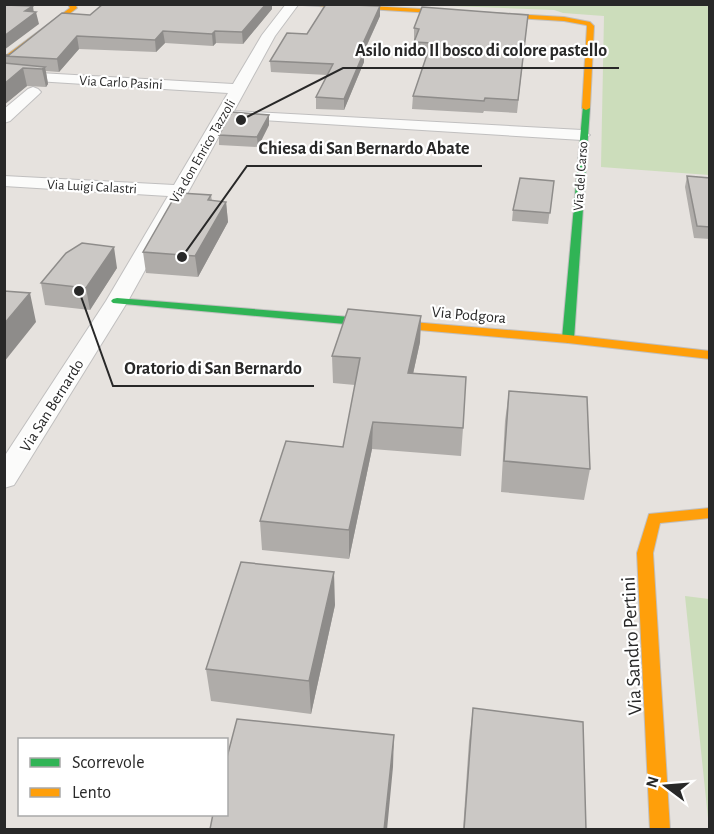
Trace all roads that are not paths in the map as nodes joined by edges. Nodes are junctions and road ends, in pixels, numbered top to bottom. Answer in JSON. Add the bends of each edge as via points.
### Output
{"nodes":[{"id":1,"x":71,"y":4,"type":"edge"},
{"id":2,"x":291,"y":5,"type":"edge"},
{"id":3,"x":4,"y":61,"type":"edge"},
{"id":4,"x":4,"y":75,"type":"edge"},
{"id":5,"x":238,"y":89,"type":"junction"},
{"id":6,"x":33,"y":92,"type":"edge"},
{"id":7,"x":223,"y":115,"type":"junction"},
{"id":8,"x":4,"y":118,"type":"edge"},
{"id":9,"x":582,"y":135,"type":"junction"},
{"id":10,"x":4,"y":181,"type":"edge"},
{"id":11,"x":180,"y":191,"type":"junction"},
{"id":12,"x":117,"y":301,"type":"junction"},
{"id":13,"x":568,"y":339,"type":"junction"},
{"id":14,"x":710,"y":355,"type":"edge"},
{"id":15,"x":4,"y":479,"type":"edge"},
{"id":16,"x":710,"y":513,"type":"edge"},
{"id":17,"x":660,"y":830,"type":"edge"}],
"edges":[{"from":1,"to":3,"type":"street","via":[[74,8]]},
{"from":2,"to":5,"type":"street","name":"Via don Enrico Tazzoli"},
{"from":2,"to":9,"type":"street","name":"Via del Carso","via":[[588,23],[591,26]]},
{"from":4,"to":5,"type":"street","name":"Via Carlo Pasini"},
{"from":5,"to":7,"type":"street","name":"Via don Enrico Tazzoli"},
{"from":6,"to":8,"type":"street"},
{"from":7,"to":9,"type":"street"},
{"from":7,"to":11,"type":"street","name":"Via don Enrico Tazzoli"},
{"from":9,"to":13,"type":"street","name":"Via del Carso"},
{"from":10,"to":11,"type":"street","name":"Via Luigi Calastri"},
{"from":11,"to":12,"type":"street","name":"Via don Enrico Tazzoli"},
{"from":12,"to":13,"type":"street","name":"Via Podgora"},
{"from":12,"to":15,"type":"street","name":"Via San Bernardo"},
{"from":13,"to":14,"type":"street","name":"Via Podgora"},
{"from":16,"to":17,"type":"street","name":"Via Sandro Pertini","via":[[654,518],[645,553]]}]}
